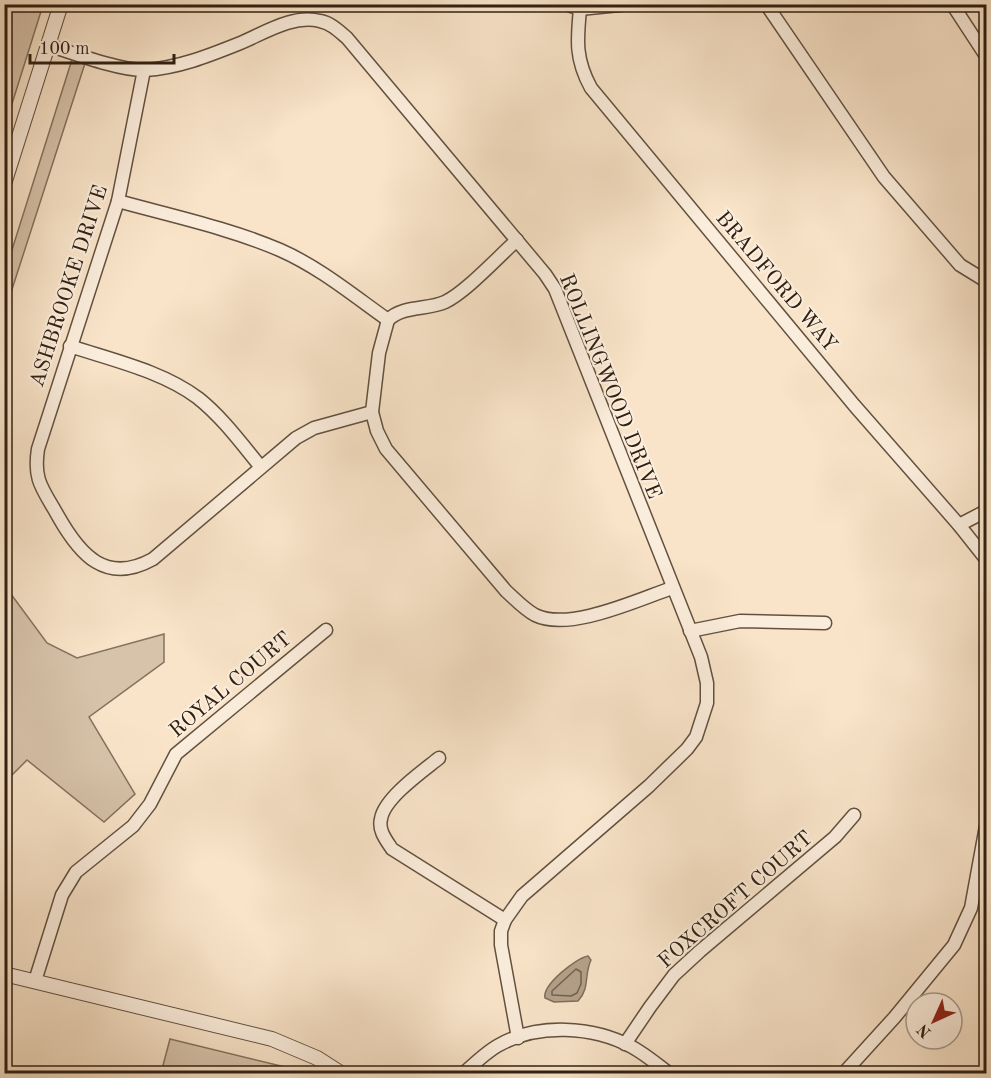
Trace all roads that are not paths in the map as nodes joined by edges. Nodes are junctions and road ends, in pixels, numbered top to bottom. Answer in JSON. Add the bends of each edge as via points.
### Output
{"nodes":[{"id":1,"x":61,"y":4,"type":"edge"},
{"id":2,"x":565,"y":4,"type":"edge"},
{"id":3,"x":628,"y":4,"type":"edge"},
{"id":4,"x":766,"y":4,"type":"edge"},
{"id":5,"x":952,"y":4,"type":"edge"},
{"id":6,"x":580,"y":9,"type":"junction"},
{"id":7,"x":48,"y":45,"type":"junction"},
{"id":8,"x":987,"y":56,"type":"edge"},
{"id":9,"x":144,"y":70,"type":"junction"},
{"id":10,"x":4,"y":184,"type":"edge"},
{"id":11,"x":118,"y":201,"type":"junction"},
{"id":12,"x":517,"y":240,"type":"junction"},
{"id":13,"x":987,"y":281,"type":"edge"},
{"id":14,"x":388,"y":320,"type":"junction"},
{"id":15,"x":70,"y":346,"type":"junction"},
{"id":16,"x":372,"y":412,"type":"junction"},
{"id":17,"x":260,"y":466,"type":"junction"},
{"id":18,"x":987,"y":511,"type":"edge"},
{"id":19,"x":959,"y":525,"type":"junction"},
{"id":20,"x":987,"y":559,"type":"edge"},
{"id":21,"x":672,"y":588,"type":"junction"},
{"id":22,"x":825,"y":624,"type":"dead end"},
{"id":23,"x":326,"y":630,"type":"dead end"},
{"id":24,"x":690,"y":631,"type":"junction"},
{"id":25,"x":439,"y":758,"type":"dead end"},
{"id":26,"x":854,"y":815,"type":"dead end"},
{"id":27,"x":987,"y":826,"type":"edge"},
{"id":28,"x":505,"y":920,"type":"junction"},
{"id":29,"x":4,"y":974,"type":"edge"},
{"id":30,"x":35,"y":981,"type":"junction"},
{"id":31,"x":518,"y":1038,"type":"junction"},
{"id":32,"x":625,"y":1044,"type":"junction"},
{"id":33,"x":342,"y":1074,"type":"edge"},
{"id":34,"x":463,"y":1074,"type":"edge"},
{"id":35,"x":670,"y":1074,"type":"edge"},
{"id":36,"x":843,"y":1074,"type":"edge"}],
"edges":[{"from":1,"to":7,"type":"street"},
{"from":2,"to":6,"type":"street"},
{"from":3,"to":6,"type":"street"},
{"from":4,"to":13,"type":"street","via":[[884,177],[960,264]]},
{"from":5,"to":8,"type":"street"},
{"from":6,"to":19,"type":"street","name":"BRADFORD WAY","via":[[578,58],[591,88],[854,405]]},
{"from":7,"to":9,"type":"street","name":"ROLLINGWOOD DRIVE"},
{"from":7,"to":10,"type":"street"},
{"from":9,"to":11,"type":"street","name":"ASHBROOKE DRIVE"},
{"from":9,"to":12,"type":"street","name":"ROLLINGWOOD DRIVE","via":[[192,61],[295,20],[322,21],[347,38]]},
{"from":11,"to":14,"type":"street","via":[[282,250]]},
{"from":11,"to":15,"type":"street","name":"ASHBROOKE DRIVE"},
{"from":12,"to":14,"type":"street","via":[[444,302],[402,311]]},
{"from":12,"to":21,"type":"street","name":"ROLLINGWOOD DRIVE","via":[[555,289]]},
{"from":14,"to":16,"type":"street","via":[[379,353]]},
{"from":15,"to":17,"type":"street","via":[[182,388],[211,410]]},
{"from":15,"to":17,"type":"street","name":"ASHBROOKE DRIVE","via":[[38,448],[36,472],[73,542],[91,558],[118,569],[130,569],[153,559]]},
{"from":16,"to":17,"type":"street","name":"ASHBROOKE DRIVE","via":[[314,428]]},
{"from":16,"to":21,"type":"street","via":[[386,448],[506,591],[535,615],[574,620]]},
{"from":18,"to":19,"type":"street"},
{"from":19,"to":20,"type":"street","name":"BRADFORD WAY"},
{"from":21,"to":24,"type":"street","name":"ROLLINGWOOD DRIVE"},
{"from":22,"to":24,"type":"street","via":[[740,621]]},
{"from":23,"to":30,"type":"street","name":"ROYAL COURT","via":[[176,754],[150,804],[133,826],[76,872],[62,895]]},
{"from":24,"to":28,"type":"street","name":"ROLLINGWOOD DRIVE","via":[[707,683],[707,703],[696,736],[649,786],[522,896]]},
{"from":25,"to":28,"type":"street","via":[[386,807],[380,826],[384,837],[392,849]]},
{"from":26,"to":32,"type":"street","name":"FOXCROFT COURT","via":[[835,837],[674,975]]},
{"from":27,"to":36,"type":"street","via":[[972,908],[954,945]]},
{"from":28,"to":31,"type":"street","name":"ROLLINGWOOD DRIVE","via":[[501,945]]},
{"from":29,"to":30,"type":"street"},
{"from":30,"to":33,"type":"street","via":[[272,1039],[317,1058]]},
{"from":31,"to":32,"type":"street","via":[[565,1030]]},
{"from":31,"to":34,"type":"street","via":[[499,1045]]},
{"from":32,"to":35,"type":"street"}]}
